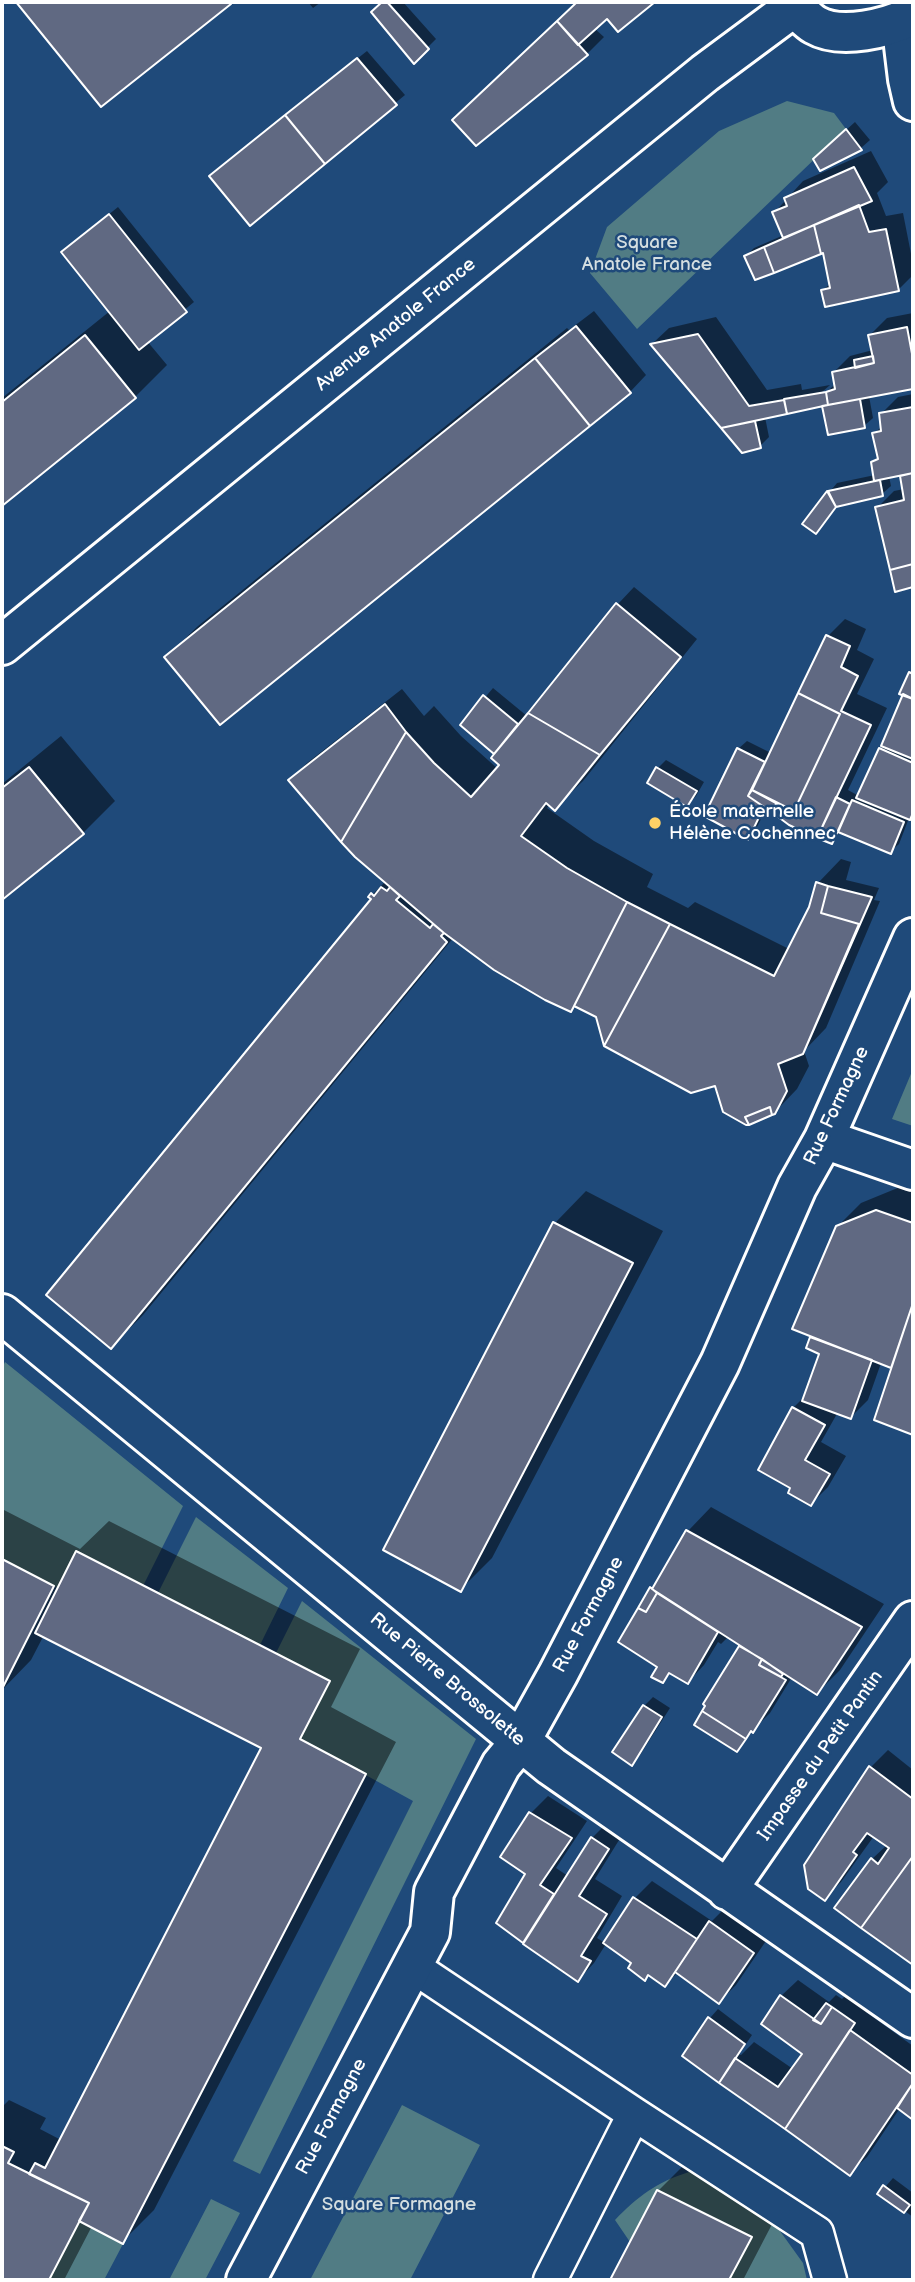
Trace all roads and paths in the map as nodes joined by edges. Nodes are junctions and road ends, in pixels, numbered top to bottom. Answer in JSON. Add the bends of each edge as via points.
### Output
{"nodes":[{"id":1,"x":793,"y":5,"type":"edge"},
{"id":2,"x":907,"y":18,"type":"edge"},
{"id":3,"x":913,"y":101,"type":"edge"},
{"id":4,"x":2,"y":645,"type":"edge"},
{"id":5,"x":913,"y":938,"type":"edge"},
{"id":6,"x":824,"y":1139,"type":"junction"},
{"id":7,"x":913,"y":1170,"type":"edge"},
{"id":8,"x":2,"y":1314,"type":"edge"},
{"id":9,"x":913,"y":1621,"type":"edge"},
{"id":10,"x":520,"y":1742,"type":"junction"},
{"id":11,"x":727,"y":1890,"type":"junction"},
{"id":12,"x":412,"y":1966,"type":"junction"},
{"id":13,"x":913,"y":2018,"type":"edge"},
{"id":14,"x":634,"y":2114,"type":"junction"},
{"id":15,"x":246,"y":2280,"type":"edge"},
{"id":16,"x":550,"y":2280,"type":"edge"},
{"id":17,"x":830,"y":2280,"type":"edge"}],
"edges":[{"from":1,"to":2,"type":"street","via":[[817,27],[851,33]]},
{"from":1,"to":4,"type":"street","name":"Avenue Anatole France"},
{"from":2,"to":3,"type":"street"},
{"from":5,"to":6,"type":"street","name":"Rue Formagne"},
{"from":6,"to":7,"type":"street"},
{"from":6,"to":10,"type":"street","name":"Rue Formagne","via":[[797,1187],[720,1363]]},
{"from":8,"to":10,"type":"street","name":"Rue Pierre Brossolette"},
{"from":9,"to":11,"type":"street","name":"Impasse du Petit Pantin"},
{"from":10,"to":11,"type":"street","name":"Rue Pierre Brossolette"},
{"from":10,"to":12,"type":"street","name":"Rue Formagne","via":[[501,1765],[434,1892],[429,1932]]},
{"from":11,"to":13,"type":"street","name":"Rue Pierre Brossolette"},
{"from":12,"to":14,"type":"lane"},
{"from":12,"to":15,"type":"street","name":"Rue Formagne"},
{"from":14,"to":16,"type":"lane"},
{"from":14,"to":17,"type":"lane","via":[[817,2233]]}]}
